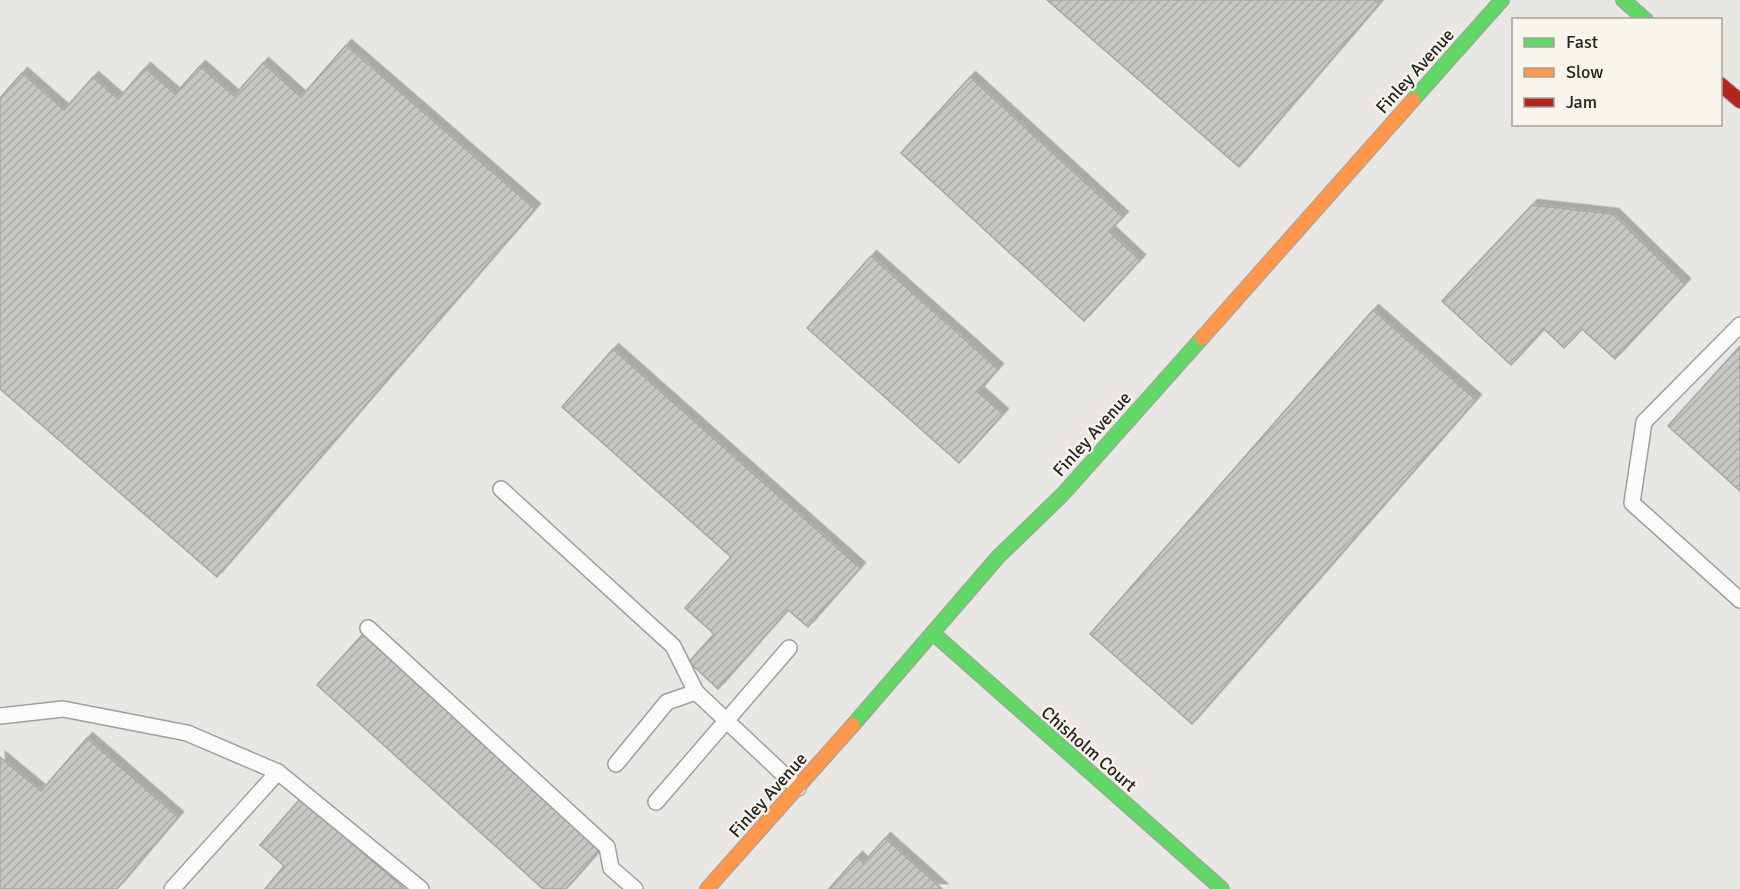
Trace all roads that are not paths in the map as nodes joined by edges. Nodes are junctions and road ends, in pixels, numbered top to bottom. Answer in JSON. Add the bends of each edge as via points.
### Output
{"nodes":[{"id":1,"x":1502,"y":0,"type":"edge"},
{"id":2,"x":1623,"y":0,"type":"edge"},
{"id":3,"x":1644,"y":18,"type":"edge"},
{"id":4,"x":1722,"y":86,"type":"edge"},
{"id":5,"x":1740,"y":101,"type":"edge"},
{"id":6,"x":1740,"y":325,"type":"edge"},
{"id":7,"x":501,"y":489,"type":"dead end"},
{"id":8,"x":1740,"y":600,"type":"edge"},
{"id":9,"x":368,"y":628,"type":"dead end"},
{"id":10,"x":934,"y":634,"type":"junction"},
{"id":11,"x":789,"y":648,"type":"dead end"},
{"id":12,"x":696,"y":692,"type":"junction"},
{"id":13,"x":0,"y":716,"type":"edge"},
{"id":14,"x":724,"y":721,"type":"junction"},
{"id":15,"x":616,"y":764,"type":"dead end"},
{"id":16,"x":278,"y":772,"type":"junction"},
{"id":17,"x":798,"y":788,"type":"junction"},
{"id":18,"x":656,"y":802,"type":"dead end"},
{"id":19,"x":172,"y":889,"type":"edge"},
{"id":20,"x":421,"y":889,"type":"edge"},
{"id":21,"x":635,"y":889,"type":"edge"},
{"id":22,"x":707,"y":889,"type":"edge"},
{"id":23,"x":1222,"y":889,"type":"edge"}],
"edges":[{"from":1,"to":10,"type":"street","name":"Finley Avenue","via":[[1063,494],[998,556]]},
{"from":2,"to":3,"type":"street"},
{"from":4,"to":5,"type":"street"},
{"from":6,"to":8,"type":"lane","via":[[1644,422],[1632,504]]},
{"from":7,"to":12,"type":"lane","via":[[673,646]]},
{"from":9,"to":21,"type":"lane","via":[[608,847],[611,868]]},
{"from":10,"to":17,"type":"street","name":"Finley Avenue"},
{"from":10,"to":23,"type":"street","name":"Chisholm Court"},
{"from":11,"to":14,"type":"lane"},
{"from":12,"to":14,"type":"lane"},
{"from":12,"to":15,"type":"lane","via":[[667,702]]},
{"from":13,"to":16,"type":"lane","via":[[63,709],[187,733]]},
{"from":14,"to":17,"type":"lane"},
{"from":14,"to":18,"type":"lane"},
{"from":16,"to":19,"type":"lane"},
{"from":16,"to":20,"type":"lane"},
{"from":17,"to":22,"type":"street","name":"Finley Avenue"}]}
